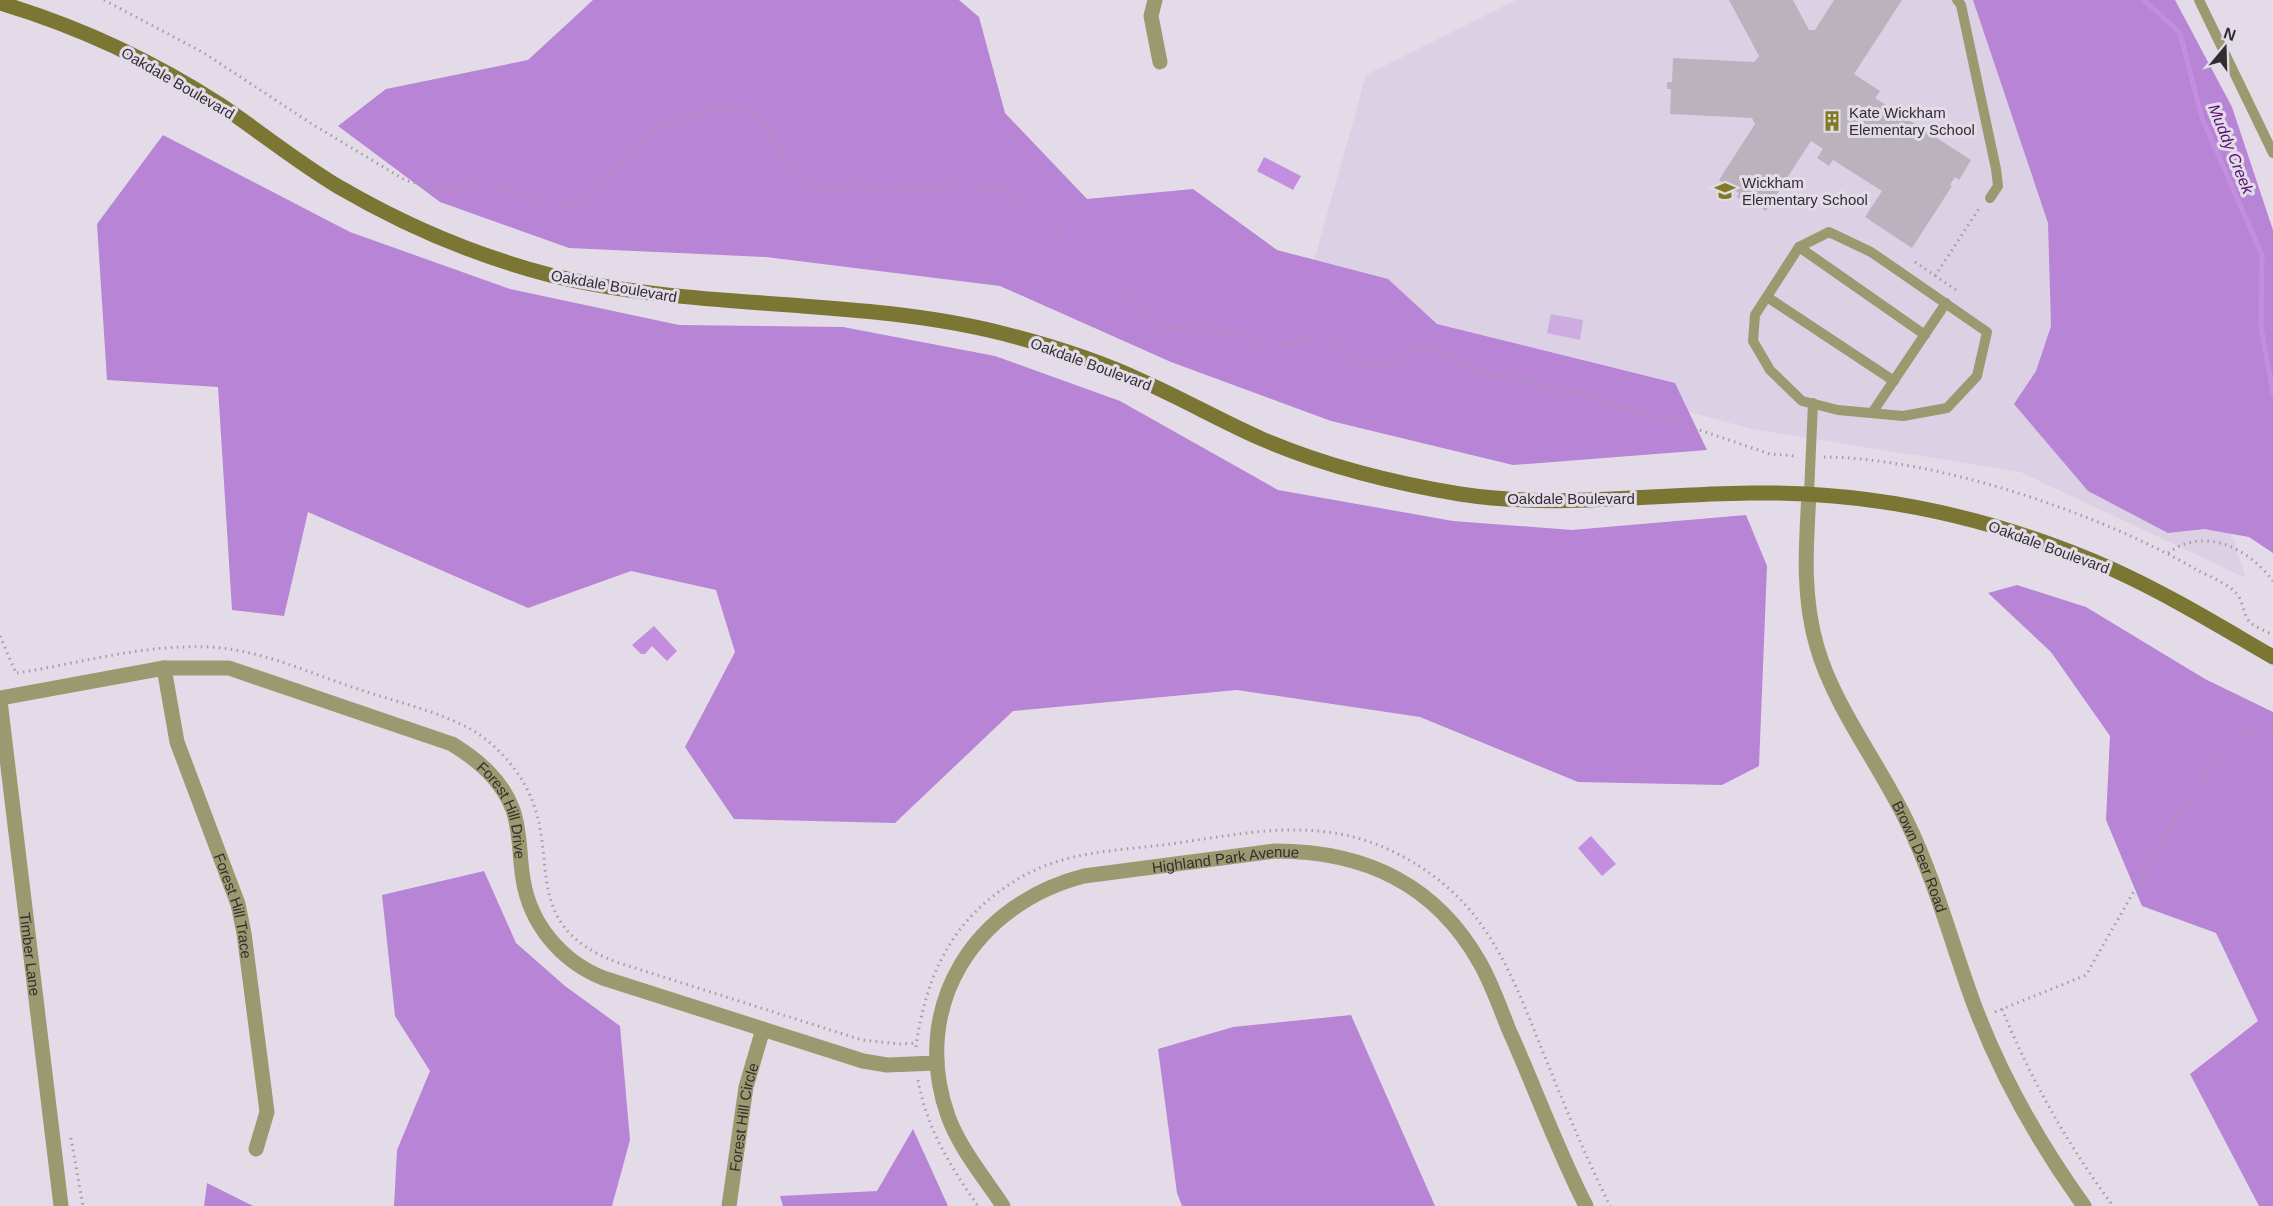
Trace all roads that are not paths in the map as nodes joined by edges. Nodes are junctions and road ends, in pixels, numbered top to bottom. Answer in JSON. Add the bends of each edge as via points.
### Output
{"nodes":[{"id":1,"x":1155,"y":0,"type":"edge"},
{"id":2,"x":1957,"y":0,"type":"edge"},
{"id":3,"x":2199,"y":0,"type":"edge"},
{"id":4,"x":0,"y":3,"type":"edge"},
{"id":5,"x":1160,"y":62,"type":"dead end"},
{"id":6,"x":2273,"y":153,"type":"edge"},
{"id":7,"x":1987,"y":200,"type":"road end"},
{"id":8,"x":1798,"y":247,"type":"junction"},
{"id":9,"x":1767,"y":297,"type":"junction"},
{"id":10,"x":1946,"y":303,"type":"junction"},
{"id":11,"x":1925,"y":336,"type":"junction"},
{"id":12,"x":1894,"y":381,"type":"junction"},
{"id":13,"x":1813,"y":403,"type":"junction"},
{"id":14,"x":1872,"y":413,"type":"junction"},
{"id":15,"x":1809,"y":494,"type":"junction"},
{"id":16,"x":2273,"y":657,"type":"edge"},
{"id":17,"x":164,"y":668,"type":"junction"},
{"id":18,"x":0,"y":700,"type":"edge"},
{"id":19,"x":763,"y":1029,"type":"junction"},
{"id":20,"x":938,"y":1063,"type":"junction"},
{"id":21,"x":256,"y":1149,"type":"dead end"},
{"id":22,"x":61,"y":1206,"type":"edge"},
{"id":23,"x":729,"y":1206,"type":"edge"},
{"id":24,"x":1003,"y":1206,"type":"edge"},
{"id":25,"x":1586,"y":1206,"type":"edge"},
{"id":26,"x":2084,"y":1206,"type":"edge"}],
"edges":[{"from":1,"to":5,"type":"street","via":[[1151,16]]},
{"from":2,"to":7,"type":"lane","via":[[1996,169],[1998,186]]},
{"from":3,"to":6,"type":"lane"},
{"from":4,"to":15,"type":"main road","name":"Oakdale Boulevard","via":[[70,28],[170,75],[332,183],[394,216],[451,241],[547,274],[678,298],[896,314],[1000,332],[1117,370],[1303,455],[1466,495],[1595,502],[1751,493]]},
{"from":8,"to":9,"type":"lane"},
{"from":8,"to":10,"type":"lane","via":[[1829,232],[1872,252]]},
{"from":8,"to":11,"type":"lane"},
{"from":9,"to":12,"type":"lane"},
{"from":9,"to":13,"type":"lane","via":[[1755,315],[1753,341],[1770,370],[1802,401]]},
{"from":10,"to":11,"type":"lane"},
{"from":10,"to":14,"type":"lane","via":[[1988,332],[1977,376],[1947,408],[1903,416]]},
{"from":11,"to":12,"type":"lane"},
{"from":12,"to":14,"type":"lane"},
{"from":13,"to":14,"type":"lane"},
{"from":13,"to":15,"type":"lane"},
{"from":15,"to":16,"type":"main road","name":"Oakdale Boulevard","via":[[1953,515],[2054,546],[2149,588]]},
{"from":15,"to":26,"type":"street","name":"Brown Deer Road","via":[[1805,583],[1817,649],[1830,681],[1908,823],[1994,1053],[2046,1151]]},
{"from":17,"to":18,"type":"street","name":"Forest Hill Drive"},
{"from":17,"to":19,"type":"street","name":"Forest Hill Drive","via":[[229,668],[452,744],[490,772],[507,799],[519,834],[528,897],[538,922],[556,947],[577,965],[603,978]]},
{"from":17,"to":21,"type":"street","name":"Forest Hill Trace","via":[[175,733],[238,904],[244,933],[267,1112]]},
{"from":18,"to":22,"type":"street","name":"Timber Lane"},
{"from":19,"to":20,"type":"street","name":"Forest Hill Drive","via":[[863,1062]]},
{"from":19,"to":23,"type":"street","name":"Forest Hill Circle","via":[[746,1087]]},
{"from":20,"to":24,"type":"street","name":"Highland Park Avenue","via":[[949,1117],[962,1145]]},
{"from":20,"to":25,"type":"street","name":"Highland Park Avenue","via":[[943,1009],[953,980],[968,953],[1005,912],[1031,895],[1084,876],[1275,852],[1334,854],[1362,862],[1408,884],[1432,902],[1466,940],[1482,965]]}]}
